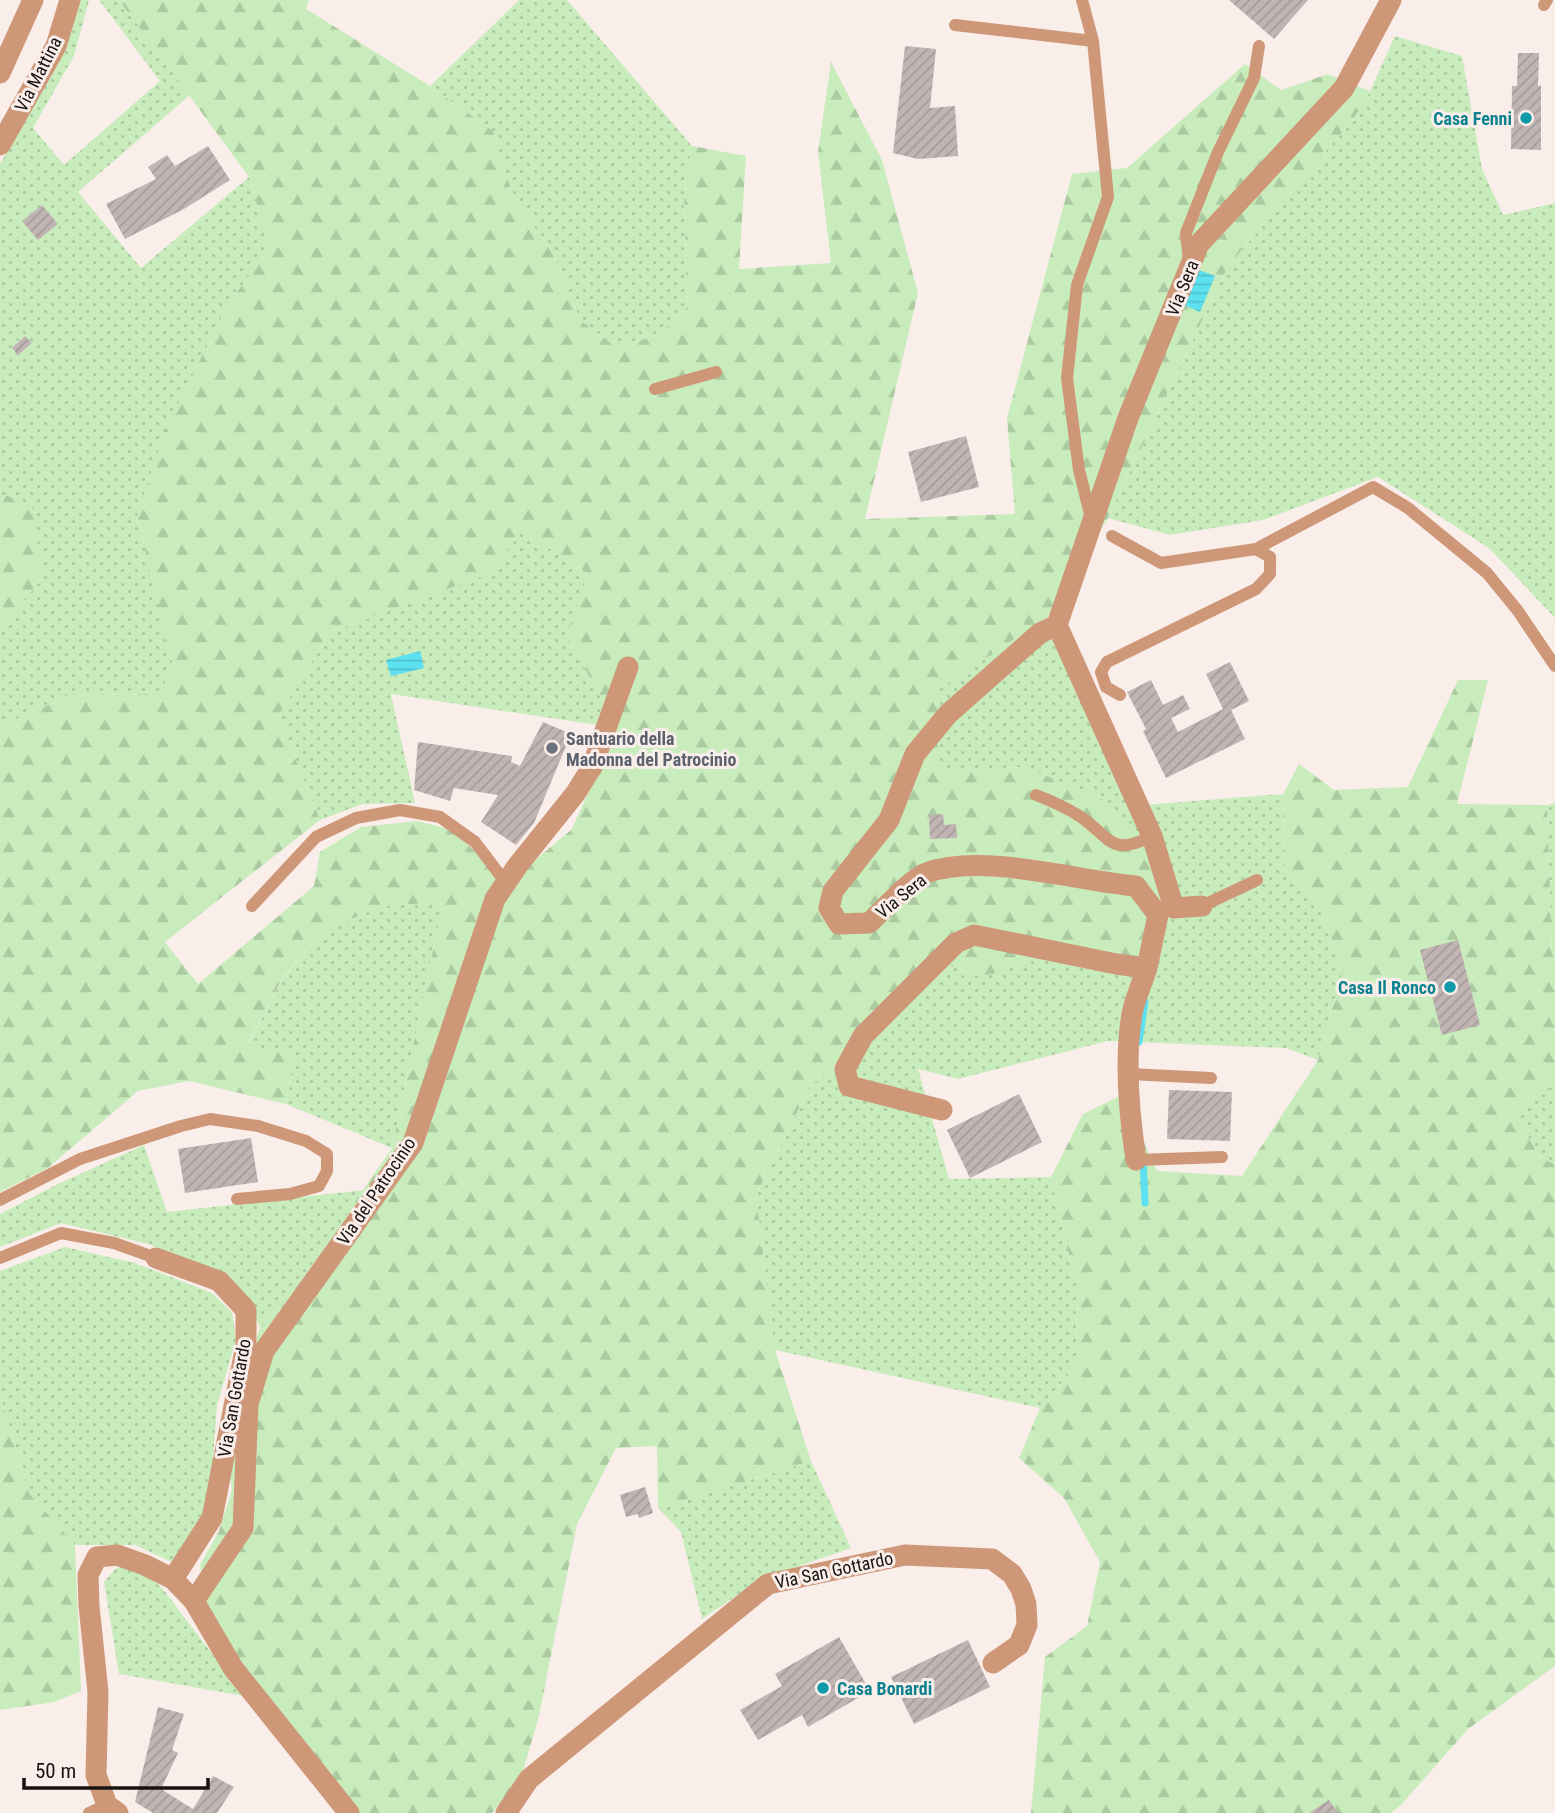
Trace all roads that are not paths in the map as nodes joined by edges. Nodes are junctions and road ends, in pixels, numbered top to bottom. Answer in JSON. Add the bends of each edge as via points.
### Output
{"nodes":[{"id":1,"x":33,"y":0,"type":"edge"},
{"id":2,"x":70,"y":0,"type":"edge"},
{"id":3,"x":1082,"y":0,"type":"edge"},
{"id":4,"x":1391,"y":0,"type":"edge"},
{"id":5,"x":955,"y":25,"type":"dead end"},
{"id":6,"x":1093,"y":41,"type":"junction"},
{"id":7,"x":1259,"y":46,"type":"dead end"},
{"id":8,"x":0,"y":73,"type":"edge"},
{"id":9,"x":0,"y":145,"type":"edge"},
{"id":10,"x":1190,"y":267,"type":"junction"},
{"id":11,"x":716,"y":372,"type":"dead end"},
{"id":12,"x":655,"y":389,"type":"dead end"},
{"id":13,"x":1092,"y":523,"type":"junction"},
{"id":14,"x":1112,"y":536,"type":"dead end"},
{"id":15,"x":1256,"y":549,"type":"junction"},
{"id":16,"x":1059,"y":618,"type":"junction"},
{"id":17,"x":1035,"y":619,"type":"dead end"},
{"id":18,"x":1555,"y":666,"type":"edge"},
{"id":19,"x":628,"y":667,"type":"dead end"},
{"id":20,"x":1120,"y":695,"type":"dead end"},
{"id":21,"x":561,"y":786,"type":"dead end"},
{"id":22,"x":1036,"y":794,"type":"dead end"},
{"id":23,"x":558,"y":815,"type":"junction"},
{"id":24,"x":1152,"y":835,"type":"junction"},
{"id":25,"x":1257,"y":880,"type":"dead end"},
{"id":26,"x":506,"y":883,"type":"junction"},
{"id":27,"x":252,"y":906,"type":"dead end"},
{"id":28,"x":1202,"y":906,"type":"joint"},
{"id":29,"x":1147,"y":968,"type":"junction"},
{"id":30,"x":1138,"y":1075,"type":"junction"},
{"id":31,"x":1211,"y":1078,"type":"dead end"},
{"id":32,"x":942,"y":1110,"type":"dead end"},
{"id":33,"x":1222,"y":1157,"type":"dead end"},
{"id":34,"x":1136,"y":1160,"type":"joint"},
{"id":35,"x":237,"y":1199,"type":"dead end"},
{"id":36,"x":0,"y":1200,"type":"edge"},
{"id":37,"x":0,"y":1258,"type":"edge"},
{"id":38,"x":156,"y":1258,"type":"joint"},
{"id":39,"x":173,"y":1579,"type":"junction"},
{"id":40,"x":194,"y":1601,"type":"junction"},
{"id":41,"x":993,"y":1663,"type":"dead end"},
{"id":42,"x":105,"y":1810,"type":"edge"},
{"id":43,"x":349,"y":1813,"type":"edge"},
{"id":44,"x":506,"y":1813,"type":"edge"}],
"edges":[{"from":1,"to":8,"type":"street","name":"Via Mattina"},
{"from":2,"to":9,"type":"street","name":"Via Mattina","via":[[56,46]]},
{"from":3,"to":6,"type":"lane"},
{"from":4,"to":10,"type":"street","name":"Via Sera","via":[[1344,88],[1199,244]]},
{"from":5,"to":6,"type":"lane"},
{"from":6,"to":13,"type":"lane","via":[[1108,197],[1077,285],[1067,379],[1079,470]]},
{"from":7,"to":10,"type":"lane","via":[[1254,78],[1186,233]]},
{"from":10,"to":13,"type":"street","name":"Via Sera","via":[[1128,418]]},
{"from":11,"to":12,"type":"lane"},
{"from":13,"to":16,"type":"street","name":"Via Sera"},
{"from":14,"to":15,"type":"lane","via":[[1161,563]]},
{"from":15,"to":18,"type":"lane","via":[[1373,487],[1408,508],[1488,573]]},
{"from":15,"to":20,"type":"lane","via":[[1270,557],[1270,574],[1256,589],[1107,663],[1101,672],[1106,687]]},
{"from":16,"to":17,"type":"street"},
{"from":16,"to":24,"type":"street"},
{"from":16,"to":29,"type":"street","name":"Via Sera","via":[[948,714],[915,754],[889,820],[833,891],[830,908],[839,924],[869,923],[924,873],[968,865],[1136,886],[1158,915]]},
{"from":19,"to":23,"type":"street","name":"Via del Patrocinio","via":[[592,767]]},
{"from":21,"to":23,"type":"street"},
{"from":22,"to":24,"type":"lane","via":[[1082,818],[1111,843],[1133,846]]},
{"from":23,"to":26,"type":"street","name":"Via del Patrocinio"},
{"from":24,"to":28,"type":"street","via":[[1174,908]]},
{"from":25,"to":28,"type":"lane"},
{"from":26,"to":27,"type":"lane","via":[[475,842],[440,817],[400,810],[356,818],[316,837]]},
{"from":26,"to":40,"type":"street","name":"Via del Patrocinio","via":[[495,899],[413,1143],[264,1351],[248,1404],[243,1528]]},
{"from":29,"to":30,"type":"street","name":"Via Sera","via":[[1132,1014]]},
{"from":29,"to":32,"type":"street","via":[[974,935],[956,943],[863,1036],[845,1069],[849,1086]]},
{"from":30,"to":31,"type":"lane"},
{"from":30,"to":34,"type":"street","name":"Via Sera","via":[[1128,1110]]},
{"from":33,"to":34,"type":"lane"},
{"from":35,"to":36,"type":"lane","via":[[319,1186],[327,1171],[327,1154],[306,1141],[258,1126],[210,1119],[80,1159]]},
{"from":37,"to":38,"type":"lane","via":[[61,1233],[114,1242]]},
{"from":38,"to":39,"type":"street","name":"Via San Gottardo","via":[[219,1281],[246,1310],[246,1345],[212,1518]]},
{"from":39,"to":40,"type":"street"},
{"from":39,"to":42,"type":"street","via":[[117,1555],[97,1557],[88,1575],[98,1692],[96,1775]]},
{"from":40,"to":43,"type":"street","via":[[233,1668]]},
{"from":41,"to":44,"type":"street","name":"Via San Gottardo","via":[[1019,1644],[1027,1625],[1021,1589],[1012,1574],[992,1559],[905,1555],[768,1584],[529,1779]]}]}
